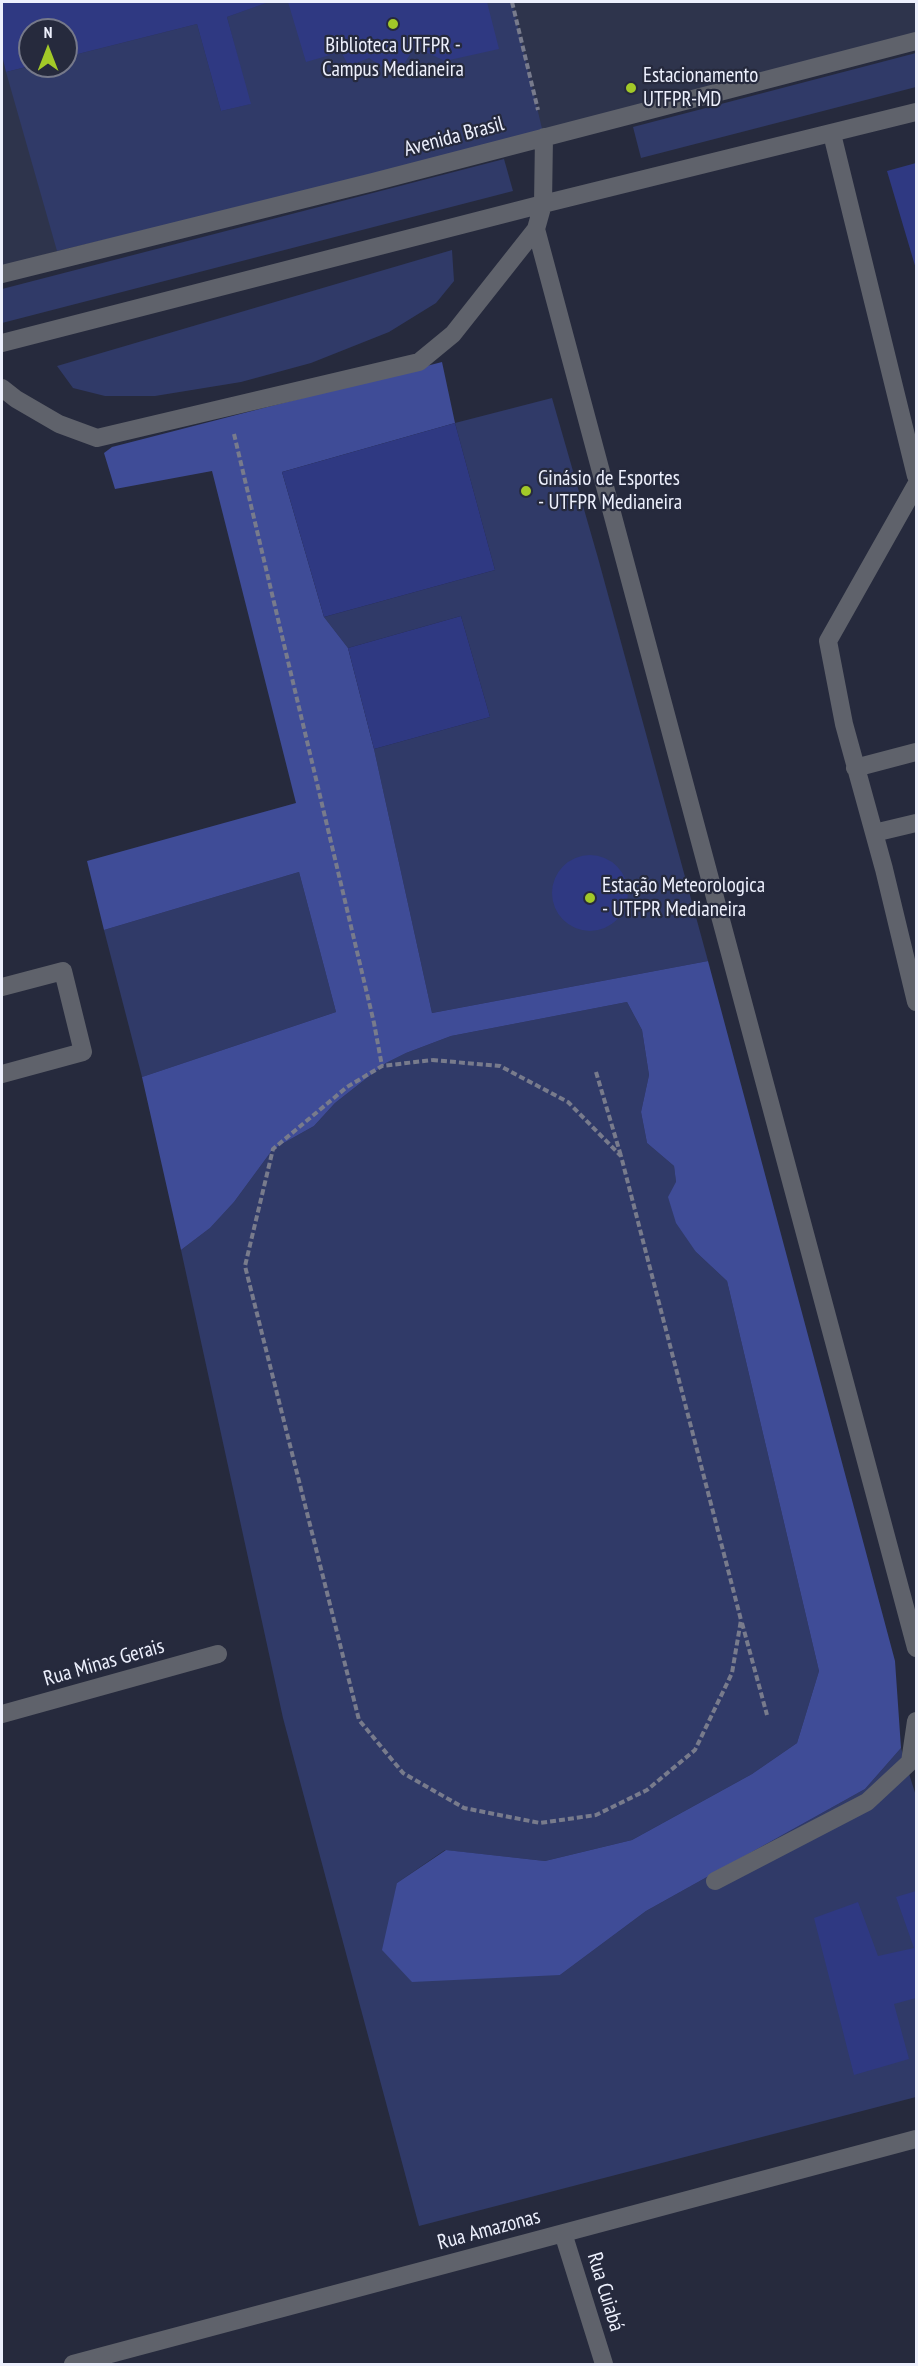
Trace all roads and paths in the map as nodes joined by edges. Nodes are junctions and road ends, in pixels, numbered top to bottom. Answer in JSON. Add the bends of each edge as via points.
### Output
{"nodes":[{"id":1,"x":512,"y":2,"type":"edge"},
{"id":2,"x":916,"y":41,"type":"edge"},
{"id":3,"x":916,"y":112,"type":"edge"},
{"id":4,"x":832,"y":134,"type":"junction"},
{"id":5,"x":544,"y":137,"type":"junction"},
{"id":6,"x":543,"y":204,"type":"junction"},
{"id":7,"x":536,"y":229,"type":"junction"},
{"id":8,"x":2,"y":274,"type":"edge"},
{"id":9,"x":2,"y":344,"type":"edge"},
{"id":10,"x":2,"y":388,"type":"edge"},
{"id":11,"x":227,"y":407,"type":"junction"},
{"id":12,"x":916,"y":476,"type":"edge"},
{"id":13,"x":916,"y":485,"type":"edge"},
{"id":14,"x":916,"y":752,"type":"edge"},
{"id":15,"x":855,"y":768,"type":"junction"},
{"id":16,"x":916,"y":823,"type":"edge"},
{"id":17,"x":874,"y":833,"type":"junction"},
{"id":18,"x":2,"y":987,"type":"edge"},
{"id":19,"x":916,"y":1002,"type":"edge"},
{"id":20,"x":382,"y":1066,"type":"junction"},
{"id":21,"x":596,"y":1072,"type":"dead end"},
{"id":22,"x":2,"y":1074,"type":"edge"},
{"id":23,"x":621,"y":1156,"type":"junction"},
{"id":24,"x":741,"y":1620,"type":"junction"},
{"id":25,"x":916,"y":1648,"type":"edge"},
{"id":26,"x":218,"y":1654,"type":"dead end"},
{"id":27,"x":2,"y":1714,"type":"edge"},
{"id":28,"x":767,"y":1715,"type":"dead end"},
{"id":29,"x":916,"y":1721,"type":"edge"},
{"id":30,"x":715,"y":1881,"type":"dead end"},
{"id":31,"x":916,"y":2139,"type":"edge"},
{"id":32,"x":563,"y":2233,"type":"junction"},
{"id":33,"x":73,"y":2364,"type":"edge"},
{"id":34,"x":604,"y":2364,"type":"edge"}],
"edges":[{"from":1,"to":5,"type":"path"},
{"from":2,"to":5,"type":"street","name":"Avenida Brasil"},
{"from":3,"to":4,"type":"street"},
{"from":4,"to":6,"type":"street"},
{"from":4,"to":12,"type":"street"},
{"from":5,"to":6,"type":"street"},
{"from":5,"to":8,"type":"street","name":"Avenida Brasil"},
{"from":6,"to":7,"type":"street"},
{"from":6,"to":9,"type":"street"},
{"from":7,"to":11,"type":"street","via":[[453,334],[418,362]]},
{"from":7,"to":25,"type":"street"},
{"from":10,"to":11,"type":"street","via":[[59,424],[97,438]]},
{"from":11,"to":20,"type":"path"},
{"from":13,"to":15,"type":"street","via":[[828,641]]},
{"from":14,"to":15,"type":"street"},
{"from":15,"to":17,"type":"street"},
{"from":16,"to":17,"type":"street"},
{"from":17,"to":19,"type":"street"},
{"from":18,"to":22,"type":"street","via":[[63,971],[83,1052]]},
{"from":20,"to":23,"type":"path","via":[[432,1060],[500,1066],[568,1102]]},
{"from":20,"to":24,"type":"path","via":[[347,1087],[273,1149],[246,1266],[358,1720],[403,1773],[464,1808],[540,1823],[596,1815],[647,1790],[695,1750],[732,1673]]},
{"from":21,"to":23,"type":"path"},
{"from":23,"to":24,"type":"path"},
{"from":24,"to":28,"type":"path"},
{"from":26,"to":27,"type":"street","name":"Rua Minas Gerais"},
{"from":29,"to":30,"type":"street","via":[[910,1762],[867,1802]]},
{"from":31,"to":32,"type":"street","name":"Rua Amazonas"},
{"from":32,"to":33,"type":"street","name":"Rua Amazonas"},
{"from":32,"to":34,"type":"street","name":"Rua Cuiabá"}]}
